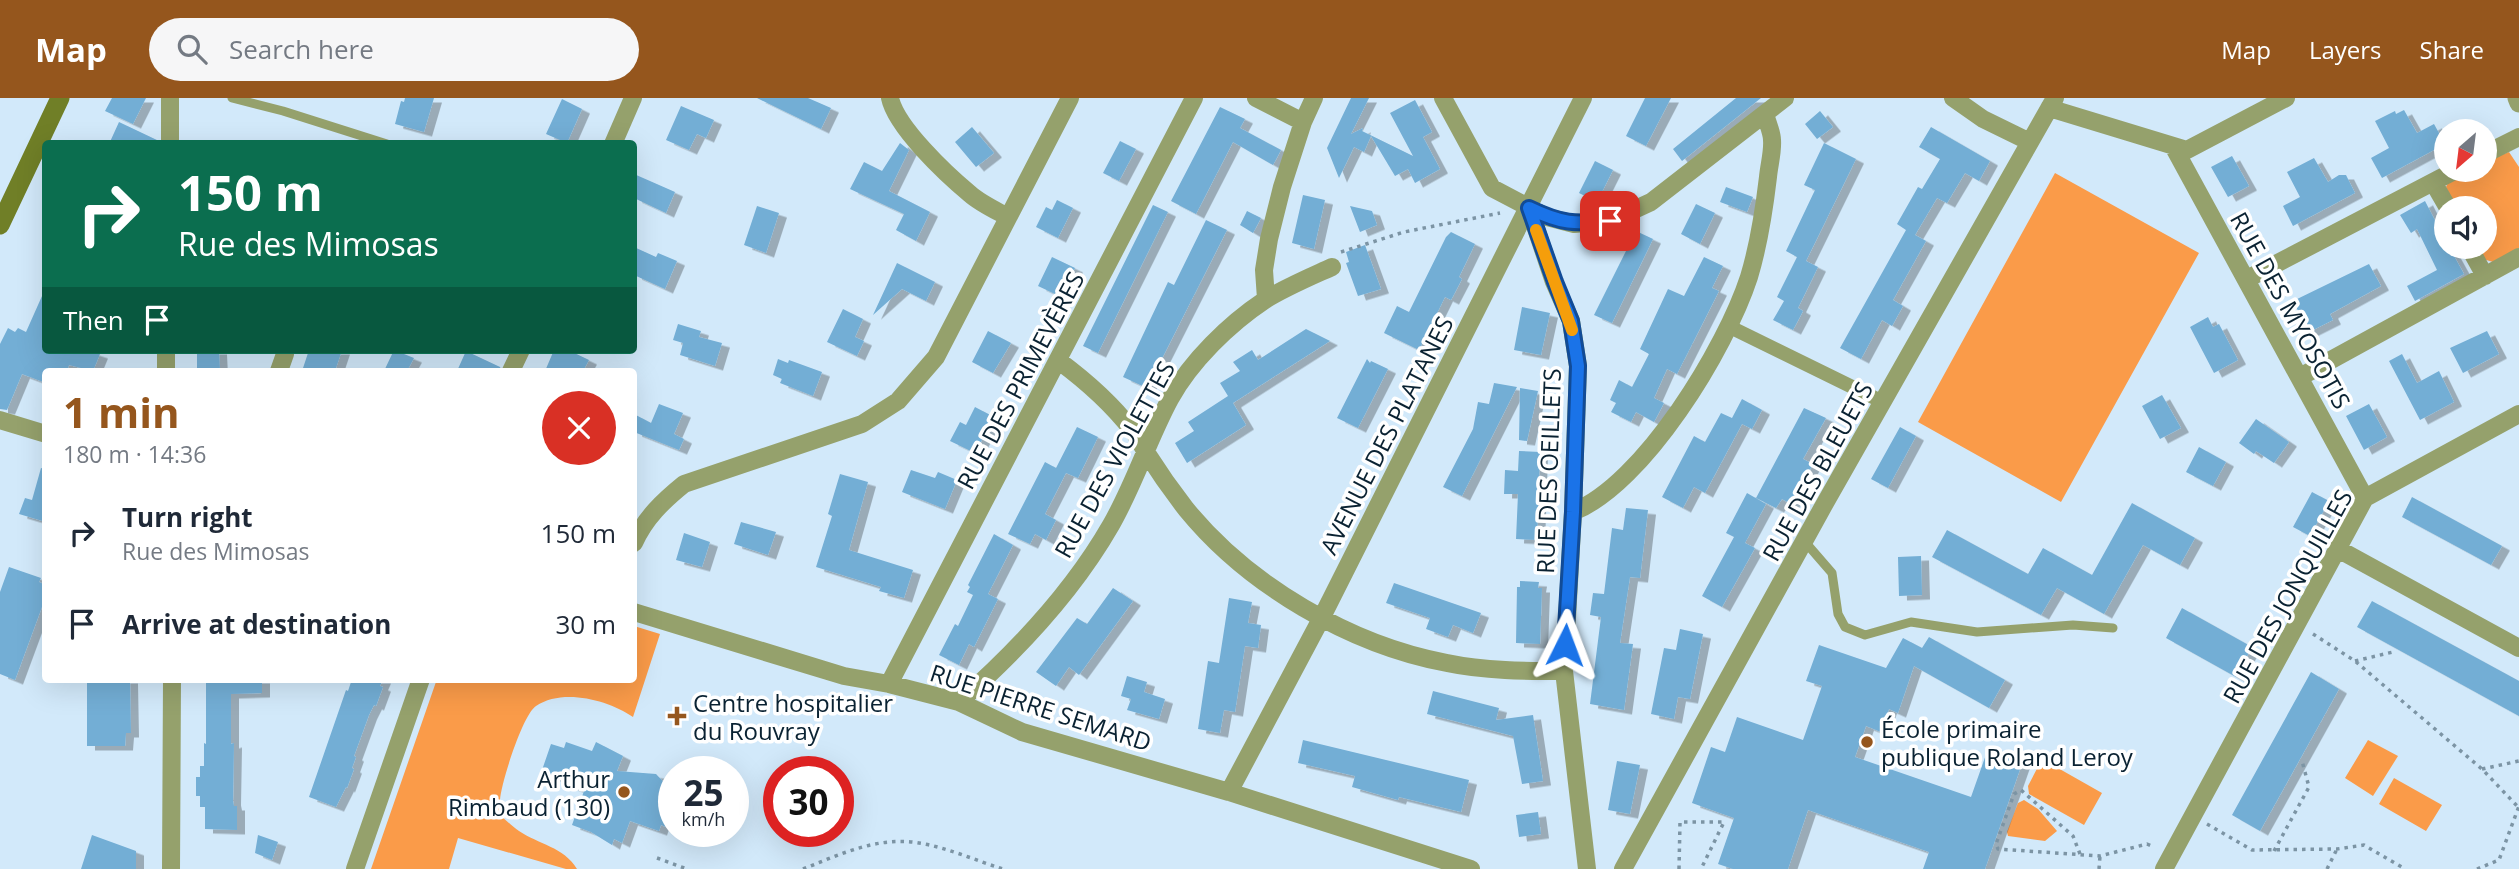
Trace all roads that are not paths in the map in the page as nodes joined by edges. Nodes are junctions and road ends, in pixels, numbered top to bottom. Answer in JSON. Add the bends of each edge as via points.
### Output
{"nodes":[{"id":1,"x":60,"y":98,"type":"edge"},
{"id":2,"x":170,"y":98,"type":"edge"},
{"id":3,"x":232,"y":98,"type":"edge"},
{"id":4,"x":633,"y":98,"type":"edge"},
{"id":5,"x":890,"y":98,"type":"edge"},
{"id":6,"x":1070,"y":98,"type":"edge"},
{"id":7,"x":1194,"y":98,"type":"edge"},
{"id":8,"x":1256,"y":98,"type":"edge"},
{"id":9,"x":1314,"y":98,"type":"edge"},
{"id":10,"x":1443,"y":98,"type":"edge"},
{"id":11,"x":1583,"y":98,"type":"edge"},
{"id":12,"x":1785,"y":98,"type":"edge"},
{"id":13,"x":1953,"y":98,"type":"edge"},
{"id":14,"x":2286,"y":98,"type":"edge"},
{"id":15,"x":2052,"y":103,"type":"edge"},
{"id":16,"x":1765,"y":114,"type":"junction"},
{"id":17,"x":1303,"y":122,"type":"junction"},
{"id":18,"x":2519,"y":137,"type":"edge"},
{"id":19,"x":170,"y":140,"type":"edge"},
{"id":20,"x":375,"y":140,"type":"edge"},
{"id":21,"x":614,"y":140,"type":"edge"},
{"id":22,"x":2030,"y":142,"type":"junction"},
{"id":23,"x":2173,"y":146,"type":"junction"},
{"id":24,"x":2497,"y":148,"type":"edge"},
{"id":25,"x":2433,"y":182,"type":"joint"},
{"id":26,"x":2441,"y":196,"type":"edge"},
{"id":27,"x":1529,"y":208,"type":"junction"},
{"id":28,"x":1008,"y":217,"type":"junction"},
{"id":29,"x":0,"y":225,"type":"edge"},
{"id":30,"x":2519,"y":257,"type":"edge"},
{"id":31,"x":2476,"y":259,"type":"edge"},
{"id":32,"x":1332,"y":267,"type":"road end"},
{"id":33,"x":2485,"y":276,"type":"junction"},
{"id":34,"x":2247,"y":279,"type":"junction"},
{"id":35,"x":1266,"y":299,"type":"junction"},
{"id":36,"x":1728,"y":326,"type":"junction"},
{"id":37,"x":1059,"y":361,"type":"junction"},
{"id":38,"x":2300,"y":377,"type":"junction"},
{"id":39,"x":1883,"y":402,"type":"junction"},
{"id":40,"x":2519,"y":414,"type":"edge"},
{"id":41,"x":0,"y":420,"type":"edge"},
{"id":42,"x":42,"y":433,"type":"edge"},
{"id":43,"x":1146,"y":452,"type":"junction"},
{"id":44,"x":2365,"y":498,"type":"junction"},
{"id":45,"x":1573,"y":512,"type":"junction"},
{"id":46,"x":637,"y":536,"type":"edge"},
{"id":47,"x":1806,"y":543,"type":"junction"},
{"id":48,"x":2338,"y":549,"type":"junction"},
{"id":49,"x":637,"y":613,"type":"edge"},
{"id":50,"x":1322,"y":617,"type":"junction"},
{"id":51,"x":2113,"y":628,"type":"dead end"},
{"id":52,"x":2519,"y":648,"type":"edge"},
{"id":53,"x":1564,"y":671,"type":"junction"},
{"id":54,"x":173,"y":683,"type":"edge"},
{"id":55,"x":420,"y":683,"type":"edge"},
{"id":56,"x":889,"y":684,"type":"junction"},
{"id":57,"x":959,"y":702,"type":"junction"},
{"id":58,"x":1229,"y":792,"type":"junction"},
{"id":59,"x":2168,"y":863,"type":"edge"},
{"id":60,"x":171,"y":869,"type":"edge"},
{"id":61,"x":355,"y":869,"type":"edge"},
{"id":62,"x":1471,"y":869,"type":"edge"},
{"id":63,"x":1587,"y":869,"type":"edge"},
{"id":64,"x":1623,"y":869,"type":"edge"}],
"edges":[{"from":1,"to":29,"type":"main road"},
{"from":2,"to":19,"type":"street"},
{"from":3,"to":20,"type":"lane"},
{"from":4,"to":21,"type":"street"},
{"from":5,"to":28,"type":"street","via":[[904,129],[971,196]]},
{"from":6,"to":28,"type":"street"},
{"from":7,"to":37,"type":"street","name":"RUE DES PRIMEVÈRES"},
{"from":8,"to":17,"type":"street"},
{"from":9,"to":17,"type":"street"},
{"from":10,"to":27,"type":"street","via":[[1492,188]]},
{"from":11,"to":27,"type":"street","name":"AVENUE DES PLATANES"},
{"from":12,"to":16,"type":"street"},
{"from":13,"to":22,"type":"street"},
{"from":14,"to":23,"type":"street","via":[[2187,150]]},
{"from":15,"to":22,"type":"street","name":"RUE DES BLEUETS"},
{"from":15,"to":23,"type":"street"},
{"from":16,"to":27,"type":"street","via":[[1651,202],[1610,221],[1574,224]]},
{"from":16,"to":36,"type":"street","via":[[1772,139],[1763,221],[1749,277]]},
{"from":17,"to":35,"type":"street","via":[[1269,239]]},
{"from":18,"to":24,"type":"street"},
{"from":22,"to":39,"type":"street","name":"RUE DES BLEUETS"},
{"from":23,"to":34,"type":"street","name":"RUE DES MYOSOTIS"},
{"from":25,"to":26,"type":"street"},
{"from":25,"to":34,"type":"street"},
{"from":27,"to":45,"type":"street","name":"RUE DES OEILLETS","via":[[1571,321],[1578,366]]},
{"from":27,"to":50,"type":"street","name":"AVENUE DES PLATANES"},
{"from":28,"to":46,"type":"street","via":[[936,357],[898,401],[862,424],[684,484],[660,503]]},
{"from":30,"to":33,"type":"street"},
{"from":31,"to":33,"type":"street"},
{"from":32,"to":35,"type":"street","name":"RUE DES VIOLETTES"},
{"from":33,"to":38,"type":"street"},
{"from":34,"to":38,"type":"street","name":"RUE DES MYOSOTIS"},
{"from":35,"to":43,"type":"street","name":"RUE DES VIOLETTES","via":[[1225,332],[1192,368],[1171,397]]},
{"from":36,"to":39,"type":"street"},
{"from":36,"to":45,"type":"street","via":[[1679,411],[1635,466],[1591,505]]},
{"from":37,"to":43,"type":"street","via":[[1105,399],[1135,432]]},
{"from":37,"to":56,"type":"street","name":"RUE DES PRIMEVÈRES"},
{"from":38,"to":44,"type":"street","name":"RUE DES MYOSOTIS"},
{"from":39,"to":47,"type":"street","name":"RUE DES BLEUETS"},
{"from":40,"to":44,"type":"street","name":"RUE DES JONQUILLES"},
{"from":41,"to":42,"type":"street"},
{"from":43,"to":50,"type":"street","via":[[1186,509],[1227,553],[1272,589]]},
{"from":43,"to":57,"type":"street","name":"RUE DES VIOLETTES","via":[[1112,524],[1080,573],[1018,646]]},
{"from":44,"to":48,"type":"street","name":"RUE DES JONQUILLES"},
{"from":45,"to":53,"type":"street","name":"RUE DES OEILLETS"},
{"from":47,"to":51,"type":"lane","via":[[1832,573],[1838,614],[1845,626],[1865,635],[1911,622],[1977,632],[2073,625]]},
{"from":47,"to":64,"type":"street","name":"RUE DES BLEUETS"},
{"from":48,"to":52,"type":"street"},
{"from":48,"to":59,"type":"street","name":"RUE DES JONQUILLES"},
{"from":49,"to":56,"type":"street","name":"RUE PIERRE SEMARD","via":[[844,676]]},
{"from":50,"to":53,"type":"street","via":[[1401,651],[1447,663],[1508,671]]},
{"from":50,"to":58,"type":"street","name":"AVENUE DES PLATANES"},
{"from":53,"to":63,"type":"street","name":"RUE DES OEILLETS"},
{"from":54,"to":60,"type":"street"},
{"from":55,"to":61,"type":"street"},
{"from":56,"to":57,"type":"street","name":"RUE PIERRE SEMARD"},
{"from":57,"to":58,"type":"street","name":"RUE PIERRE SEMARD","via":[[1023,732]]},
{"from":58,"to":62,"type":"street","name":"RUE PIERRE SEMARD"}]}
